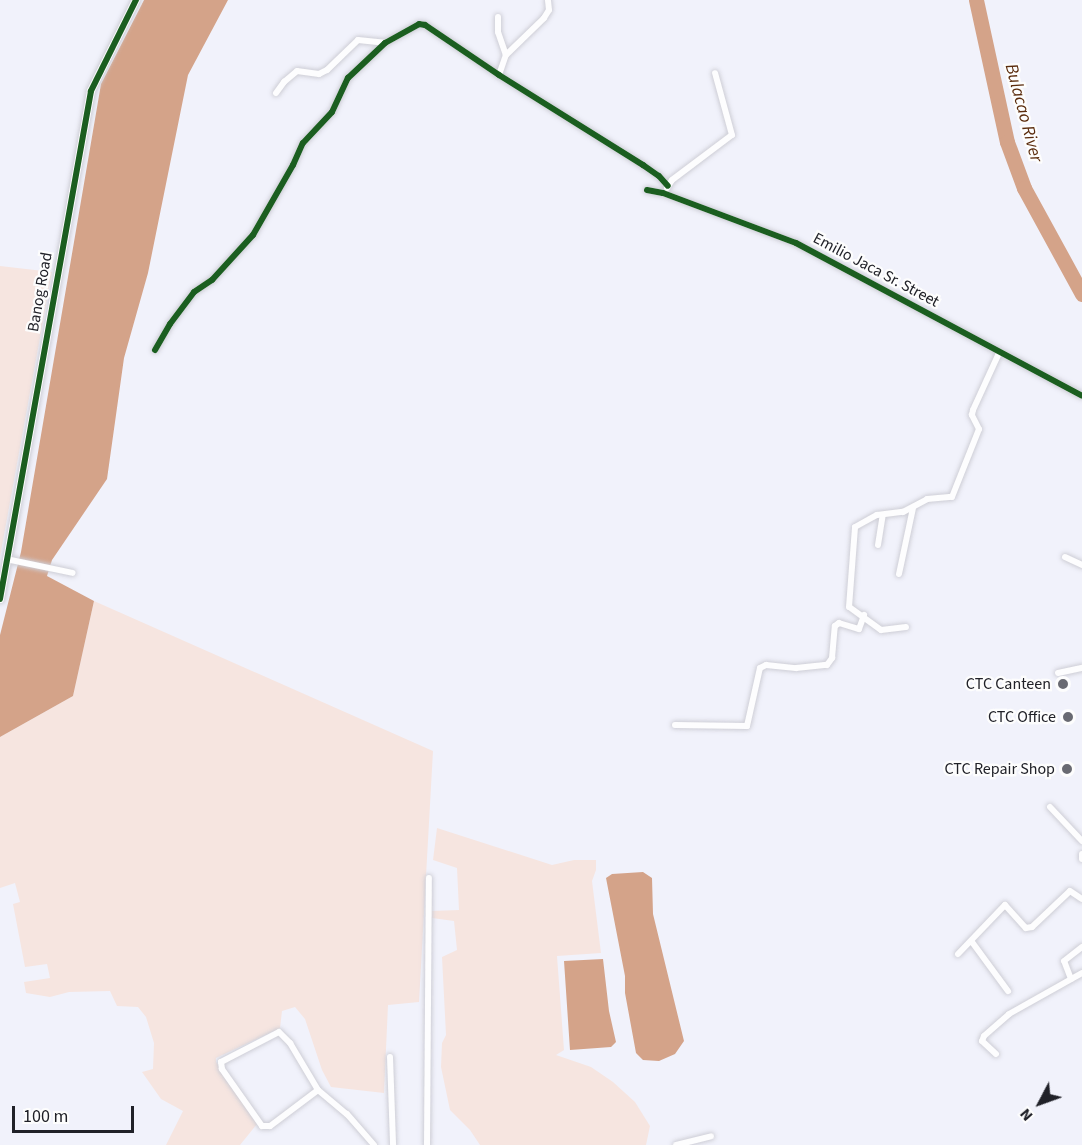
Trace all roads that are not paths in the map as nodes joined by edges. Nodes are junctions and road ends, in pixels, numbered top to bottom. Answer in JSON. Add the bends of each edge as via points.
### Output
{"nodes":[{"id":1,"x":136,"y":0,"type":"edge"},
{"id":2,"x":548,"y":0,"type":"edge"},
{"id":3,"x":498,"y":17,"type":"dead end"},
{"id":4,"x":385,"y":43,"type":"junction"},
{"id":5,"x":507,"y":55,"type":"junction"},
{"id":6,"x":716,"y":73,"type":"dead end"},
{"id":7,"x":499,"y":75,"type":"junction"},
{"id":8,"x":276,"y":93,"type":"dead end"},
{"id":9,"x":668,"y":186,"type":"junction"},
{"id":10,"x":647,"y":190,"type":"dead end"},
{"id":11,"x":663,"y":193,"type":"junction"},
{"id":12,"x":155,"y":350,"type":"dead end"},
{"id":13,"x":999,"y":353,"type":"junction"},
{"id":14,"x":1082,"y":396,"type":"edge"},
{"id":15,"x":913,"y":508,"type":"junction"},
{"id":16,"x":883,"y":515,"type":"junction"},
{"id":17,"x":878,"y":545,"type":"dead end"},
{"id":18,"x":1065,"y":557,"type":"dead end"},
{"id":19,"x":6,"y":559,"type":"junction"},
{"id":20,"x":1082,"y":565,"type":"edge"},
{"id":21,"x":73,"y":573,"type":"dead end"},
{"id":22,"x":899,"y":573,"type":"dead end"},
{"id":23,"x":0,"y":599,"type":"edge"},
{"id":24,"x":864,"y":615,"type":"junction"},
{"id":25,"x":906,"y":627,"type":"dead end"},
{"id":26,"x":1082,"y":668,"type":"edge"},
{"id":27,"x":1058,"y":674,"type":"dead end"},
{"id":28,"x":675,"y":725,"type":"dead end"},
{"id":29,"x":1050,"y":807,"type":"dead end"},
{"id":30,"x":1082,"y":841,"type":"edge"},
{"id":31,"x":1082,"y":854,"type":"edge"},
{"id":32,"x":1082,"y":859,"type":"edge"},
{"id":33,"x":429,"y":878,"type":"dead end"},
{"id":34,"x":1082,"y":899,"type":"edge"},
{"id":35,"x":972,"y":942,"type":"junction"},
{"id":36,"x":1082,"y":947,"type":"edge"},
{"id":37,"x":958,"y":954,"type":"dead end"},
{"id":38,"x":1082,"y":973,"type":"edge"},
{"id":39,"x":1071,"y":979,"type":"junction"},
{"id":40,"x":1008,"y":991,"type":"dead end"},
{"id":41,"x":996,"y":1054,"type":"dead end"},
{"id":42,"x":390,"y":1057,"type":"dead end"},
{"id":43,"x":318,"y":1090,"type":"junction"},
{"id":44,"x":711,"y":1136,"type":"dead end"},
{"id":45,"x":375,"y":1145,"type":"edge"},
{"id":46,"x":393,"y":1145,"type":"edge"},
{"id":47,"x":427,"y":1145,"type":"edge"},
{"id":48,"x":676,"y":1145,"type":"edge"}],
"edges":[{"from":1,"to":19,"type":"street","name":"Banog Road","via":[[91,91]]},
{"from":2,"to":5,"type":"street","via":[[549,10],[544,18]]},
{"from":3,"to":5,"type":"street","via":[[498,32]]},
{"from":4,"to":7,"type":"street","via":[[425,24]]},
{"from":4,"to":8,"type":"street","via":[[358,40],[327,70],[319,74],[297,71]]},
{"from":4,"to":12,"type":"street","via":[[348,78],[332,112],[303,143],[253,235],[212,280],[194,292]]},
{"from":5,"to":7,"type":"street"},
{"from":6,"to":9,"type":"street","via":[[732,135]]},
{"from":7,"to":9,"type":"street","via":[[643,165]]},
{"from":9,"to":11,"type":"street"},
{"from":10,"to":11,"type":"street","name":"Emilio Jaca Sr. Street"},
{"from":11,"to":13,"type":"street","name":"Emilio Jaca Sr. Street","via":[[796,243]]},
{"from":13,"to":14,"type":"street","name":"Emilio Jaca Sr. Street"},
{"from":13,"to":15,"type":"street","via":[[973,410],[979,429],[954,493],[948,498],[927,499]]},
{"from":15,"to":16,"type":"street"},
{"from":15,"to":22,"type":"street"},
{"from":16,"to":17,"type":"street"},
{"from":16,"to":24,"type":"street","via":[[858,524],[854,532],[848,604]]},
{"from":18,"to":20,"type":"street"},
{"from":19,"to":21,"type":"street"},
{"from":19,"to":23,"type":"street","name":"Banog Road"},
{"from":24,"to":25,"type":"street","via":[[881,630]]},
{"from":24,"to":28,"type":"street","via":[[859,629],[839,623],[835,626],[832,658],[827,665],[762,666],[747,726]]},
{"from":26,"to":27,"type":"street"},
{"from":29,"to":30,"type":"street"},
{"from":31,"to":32,"type":"street"},
{"from":33,"to":47,"type":"street"},
{"from":34,"to":35,"type":"street","via":[[1070,891],[1032,927],[1026,928],[1005,905]]},
{"from":35,"to":37,"type":"street"},
{"from":35,"to":40,"type":"street"},
{"from":36,"to":39,"type":"street","via":[[1064,961]]},
{"from":38,"to":39,"type":"street"},
{"from":39,"to":41,"type":"street","via":[[1008,1014],[984,1036],[982,1041]]},
{"from":42,"to":46,"type":"street"},
{"from":43,"to":43,"type":"street","via":[[279,1032],[221,1062],[262,1126],[270,1126]]},
{"from":43,"to":45,"type":"street"},
{"from":44,"to":48,"type":"street"}]}
